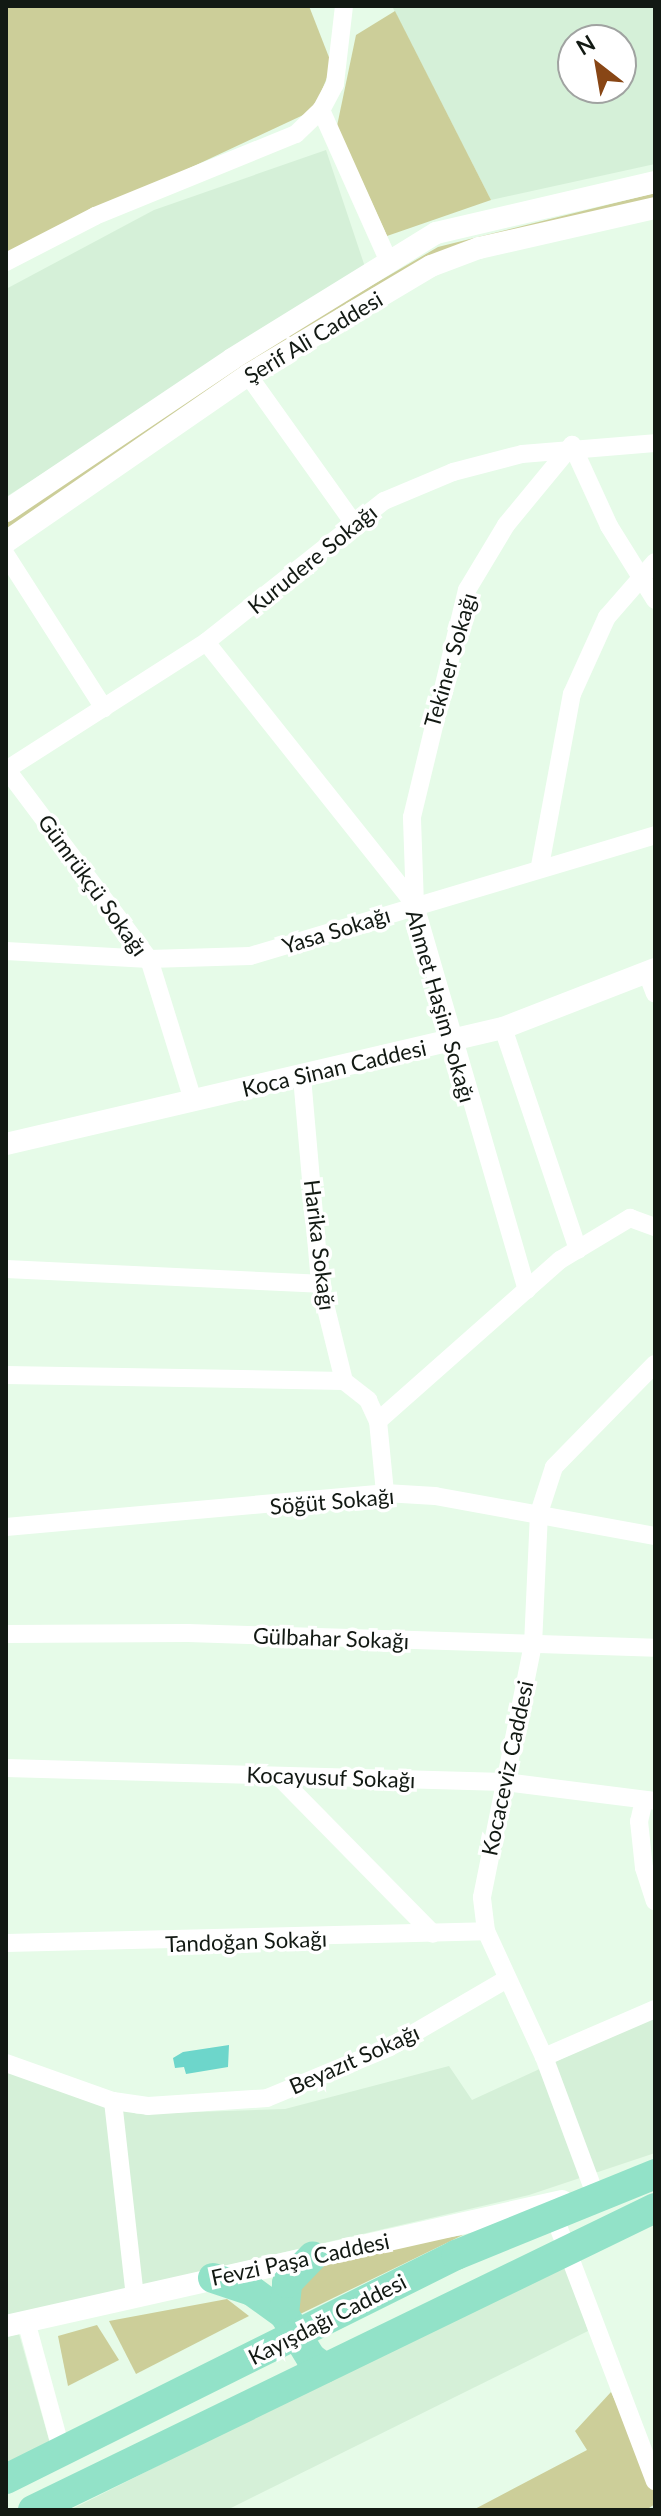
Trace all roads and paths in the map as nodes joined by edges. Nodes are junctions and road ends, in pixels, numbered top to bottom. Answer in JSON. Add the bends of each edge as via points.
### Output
{"nodes":[{"id":1,"x":344,"y":6,"type":"edge"},
{"id":2,"x":321,"y":110,"type":"junction"},
{"id":3,"x":655,"y":182,"type":"edge"},
{"id":4,"x":655,"y":208,"type":"edge"},
{"id":5,"x":388,"y":260,"type":"junction"},
{"id":6,"x":6,"y":262,"type":"edge"},
{"id":7,"x":248,"y":375,"type":"junction"},
{"id":8,"x":655,"y":443,"type":"edge"},
{"id":9,"x":572,"y":445,"type":"junction"},
{"id":10,"x":6,"y":511,"type":"edge"},
{"id":11,"x":352,"y":521,"type":"junction"},
{"id":12,"x":6,"y":542,"type":"edge"},
{"id":13,"x":6,"y":555,"type":"edge"},
{"id":14,"x":655,"y":562,"type":"edge"},
{"id":15,"x":641,"y":579,"type":"junction"},
{"id":16,"x":655,"y":600,"type":"edge"},
{"id":17,"x":206,"y":642,"type":"junction"},
{"id":18,"x":104,"y":708,"type":"junction"},
{"id":19,"x":6,"y":770,"type":"edge"},
{"id":20,"x":655,"y":835,"type":"edge"},
{"id":21,"x":540,"y":866,"type":"junction"},
{"id":22,"x":415,"y":905,"type":"junction"},
{"id":23,"x":6,"y":951,"type":"edge"},
{"id":24,"x":149,"y":959,"type":"junction"},
{"id":25,"x":652,"y":978,"type":"edge"},
{"id":26,"x":503,"y":1028,"type":"junction"},
{"id":27,"x":450,"y":1042,"type":"junction"},
{"id":28,"x":302,"y":1077,"type":"junction"},
{"id":29,"x":193,"y":1100,"type":"junction"},
{"id":30,"x":6,"y":1144,"type":"edge"},
{"id":31,"x":655,"y":1227,"type":"edge"},
{"id":32,"x":578,"y":1250,"type":"junction"},
{"id":33,"x":6,"y":1269,"type":"edge"},
{"id":34,"x":320,"y":1284,"type":"junction"},
{"id":35,"x":527,"y":1290,"type":"junction"},
{"id":36,"x":655,"y":1364,"type":"edge"},
{"id":37,"x":6,"y":1375,"type":"edge"},
{"id":38,"x":344,"y":1381,"type":"junction"},
{"id":39,"x":378,"y":1421,"type":"junction"},
{"id":40,"x":385,"y":1493,"type":"junction"},
{"id":41,"x":539,"y":1513,"type":"junction"},
{"id":42,"x":6,"y":1527,"type":"edge"},
{"id":43,"x":655,"y":1536,"type":"edge"},
{"id":44,"x":6,"y":1634,"type":"edge"},
{"id":45,"x":533,"y":1645,"type":"junction"},
{"id":46,"x":655,"y":1648,"type":"edge"},
{"id":47,"x":6,"y":1768,"type":"edge"},
{"id":48,"x":278,"y":1776,"type":"junction"},
{"id":49,"x":505,"y":1782,"type":"junction"},
{"id":50,"x":650,"y":1800,"type":"edge"},
{"id":51,"x":655,"y":1901,"type":"edge"},
{"id":52,"x":486,"y":1931,"type":"junction"},
{"id":53,"x":433,"y":1934,"type":"junction"},
{"id":54,"x":6,"y":1943,"type":"edge"},
{"id":55,"x":505,"y":1980,"type":"junction"},
{"id":56,"x":655,"y":2009,"type":"edge"},
{"id":57,"x":544,"y":2057,"type":"junction"},
{"id":58,"x":6,"y":2063,"type":"edge"},
{"id":59,"x":113,"y":2101,"type":"junction"},
{"id":60,"x":655,"y":2174,"type":"edge"},
{"id":61,"x":595,"y":2194,"type":"junction"},
{"id":62,"x":655,"y":2208,"type":"edge"},
{"id":63,"x":553,"y":2213,"type":"junction"},
{"id":64,"x":569,"y":2247,"type":"junction"},
{"id":65,"x":313,"y":2256,"type":"junction"},
{"id":66,"x":213,"y":2278,"type":"junction"},
{"id":67,"x":135,"y":2296,"type":"junction"},
{"id":68,"x":16,"y":2324,"type":"edge"},
{"id":69,"x":289,"y":2325,"type":"junction"},
{"id":70,"x":325,"y":2368,"type":"junction"},
{"id":71,"x":62,"y":2453,"type":"junction"},
{"id":72,"x":6,"y":2479,"type":"edge"},
{"id":73,"x":655,"y":2481,"type":"edge"},
{"id":74,"x":33,"y":2510,"type":"edge"}],
"edges":[{"from":1,"to":2,"type":"street","via":[[335,84]]},
{"from":2,"to":5,"type":"street"},
{"from":2,"to":6,"type":"street","via":[[296,134],[95,216]]},
{"from":3,"to":5,"type":"street","name":"Şerif Ali Caddesi","via":[[436,233]]},
{"from":4,"to":7,"type":"street","name":"Şerif Ali Caddesi","via":[[479,248],[431,266]]},
{"from":5,"to":10,"type":"street","name":"Şerif Ali Caddesi","via":[[367,279],[232,359]]},
{"from":7,"to":11,"type":"street"},
{"from":7,"to":12,"type":"street","name":"Şerif Ali Caddesi"},
{"from":8,"to":9,"type":"street","name":"Kurudere Sokağı"},
{"from":9,"to":11,"type":"street","name":"Kurudere Sokağı","via":[[453,472]]},
{"from":9,"to":15,"type":"street"},
{"from":9,"to":22,"type":"street","name":"Tekiner Sokağı","via":[[506,525],[467,590],[412,817]]},
{"from":11,"to":17,"type":"street","name":"Kurudere Sokağı"},
{"from":13,"to":18,"type":"street"},
{"from":14,"to":15,"type":"street"},
{"from":15,"to":16,"type":"street"},
{"from":15,"to":21,"type":"street","via":[[607,617],[572,694]]},
{"from":17,"to":18,"type":"street","name":"Kurudere Sokağı"},
{"from":17,"to":22,"type":"street","name":"Ahmet Haşim Sokağı"},
{"from":18,"to":19,"type":"street","name":"Kurudere Sokağı"},
{"from":19,"to":24,"type":"street","name":"Gümrükçü Sokağı"},
{"from":20,"to":21,"type":"street","name":"Yasa Sokağı"},
{"from":21,"to":22,"type":"street","name":"Yasa Sokağı"},
{"from":22,"to":24,"type":"street","name":"Yasa Sokağı","via":[[250,956]]},
{"from":22,"to":27,"type":"street","name":"Ahmet Haşim Sokağı"},
{"from":23,"to":24,"type":"street","name":"Yasa Sokağı"},
{"from":24,"to":29,"type":"street","name":"Gümrükçü Sokağı"},
{"from":25,"to":26,"type":"street","name":"Koca Sinan Caddesi"},
{"from":26,"to":27,"type":"street","name":"Koca Sinan Caddesi"},
{"from":26,"to":32,"type":"street"},
{"from":27,"to":28,"type":"street","name":"Koca Sinan Caddesi"},
{"from":27,"to":35,"type":"street","name":"Ahmet Haşim Sokağı"},
{"from":28,"to":29,"type":"street","name":"Koca Sinan Caddesi"},
{"from":28,"to":34,"type":"street","name":"Harika Sokağı"},
{"from":29,"to":30,"type":"street","name":"Koca Sinan Caddesi"},
{"from":31,"to":32,"type":"street","via":[[630,1218]]},
{"from":32,"to":35,"type":"street"},
{"from":33,"to":34,"type":"street"},
{"from":34,"to":38,"type":"street","name":"Harika Sokağı"},
{"from":35,"to":39,"type":"street"},
{"from":36,"to":41,"type":"street","name":"Kocaceviz Caddesi","via":[[554,1467]]},
{"from":37,"to":38,"type":"street"},
{"from":38,"to":39,"type":"street","via":[[368,1400]]},
{"from":39,"to":40,"type":"street"},
{"from":40,"to":41,"type":"street","name":"Söğüt Sokağı"},
{"from":40,"to":42,"type":"street","name":"Söğüt Sokağı"},
{"from":41,"to":43,"type":"street","name":"Söğüt Sokağı"},
{"from":41,"to":45,"type":"street","name":"Kocaceviz Caddesi"},
{"from":44,"to":45,"type":"street","name":"Gülbahar Sokağı","via":[[188,1633]]},
{"from":45,"to":46,"type":"street","name":"Gülbahar Sokağı"},
{"from":45,"to":49,"type":"street","name":"Kocaceviz Caddesi"},
{"from":47,"to":48,"type":"street","name":"Kocayusuf Sokağı"},
{"from":48,"to":49,"type":"street","name":"Kocayusuf Sokağı"},
{"from":48,"to":53,"type":"street"},
{"from":49,"to":50,"type":"street","name":"Kocayusuf Sokağı"},
{"from":49,"to":52,"type":"street","name":"Kocaceviz Caddesi","via":[[483,1884]]},
{"from":50,"to":51,"type":"street","via":[[641,1837]]},
{"from":52,"to":53,"type":"street","name":"Tandoğan Sokağı"},
{"from":52,"to":55,"type":"street","name":"Kocaceviz Caddesi"},
{"from":53,"to":54,"type":"street","name":"Tandoğan Sokağı"},
{"from":55,"to":57,"type":"street","name":"Kocaceviz Caddesi"},
{"from":55,"to":59,"type":"street","name":"Beyazıt Sokağı","via":[[390,2047],[267,2098],[148,2106]]},
{"from":56,"to":57,"type":"street"},
{"from":57,"to":61,"type":"street","name":"Kocaceviz Caddesi"},
{"from":58,"to":59,"type":"street","name":"Beyazıt Sokağı"},
{"from":59,"to":67,"type":"street"},
{"from":60,"to":61,"type":"main road","name":"Kayışdağı Caddesi"},
{"from":61,"to":63,"type":"main road","name":"Kayışdağı Caddesi"},
{"from":61,"to":65,"type":"street","name":"Fevzi Paşa Caddesi"},
{"from":62,"to":64,"type":"main road","name":"Kayışdağı Caddesi"},
{"from":63,"to":64,"type":"street"},
{"from":63,"to":69,"type":"main road","name":"Kayışdağı Caddesi"},
{"from":64,"to":70,"type":"main road","name":"Kayışdağı Caddesi"},
{"from":64,"to":73,"type":"street"},
{"from":65,"to":66,"type":"street","name":"Fevzi Paşa Caddesi"},
{"from":65,"to":69,"type":"main road","via":[[287,2283]]},
{"from":66,"to":67,"type":"street","name":"Fevzi Paşa Caddesi"},
{"from":66,"to":69,"type":"main road","via":[[252,2291]]},
{"from":67,"to":68,"type":"street","name":"Fevzi Paşa Caddesi"},
{"from":68,"to":71,"type":"street"},
{"from":69,"to":70,"type":"main road"},
{"from":69,"to":71,"type":"main road","name":"Kayışdağı Caddesi"},
{"from":70,"to":74,"type":"main road","name":"Kayışdağı Caddesi"},
{"from":71,"to":72,"type":"main road","name":"Kayışdağı Caddesi"}]}
